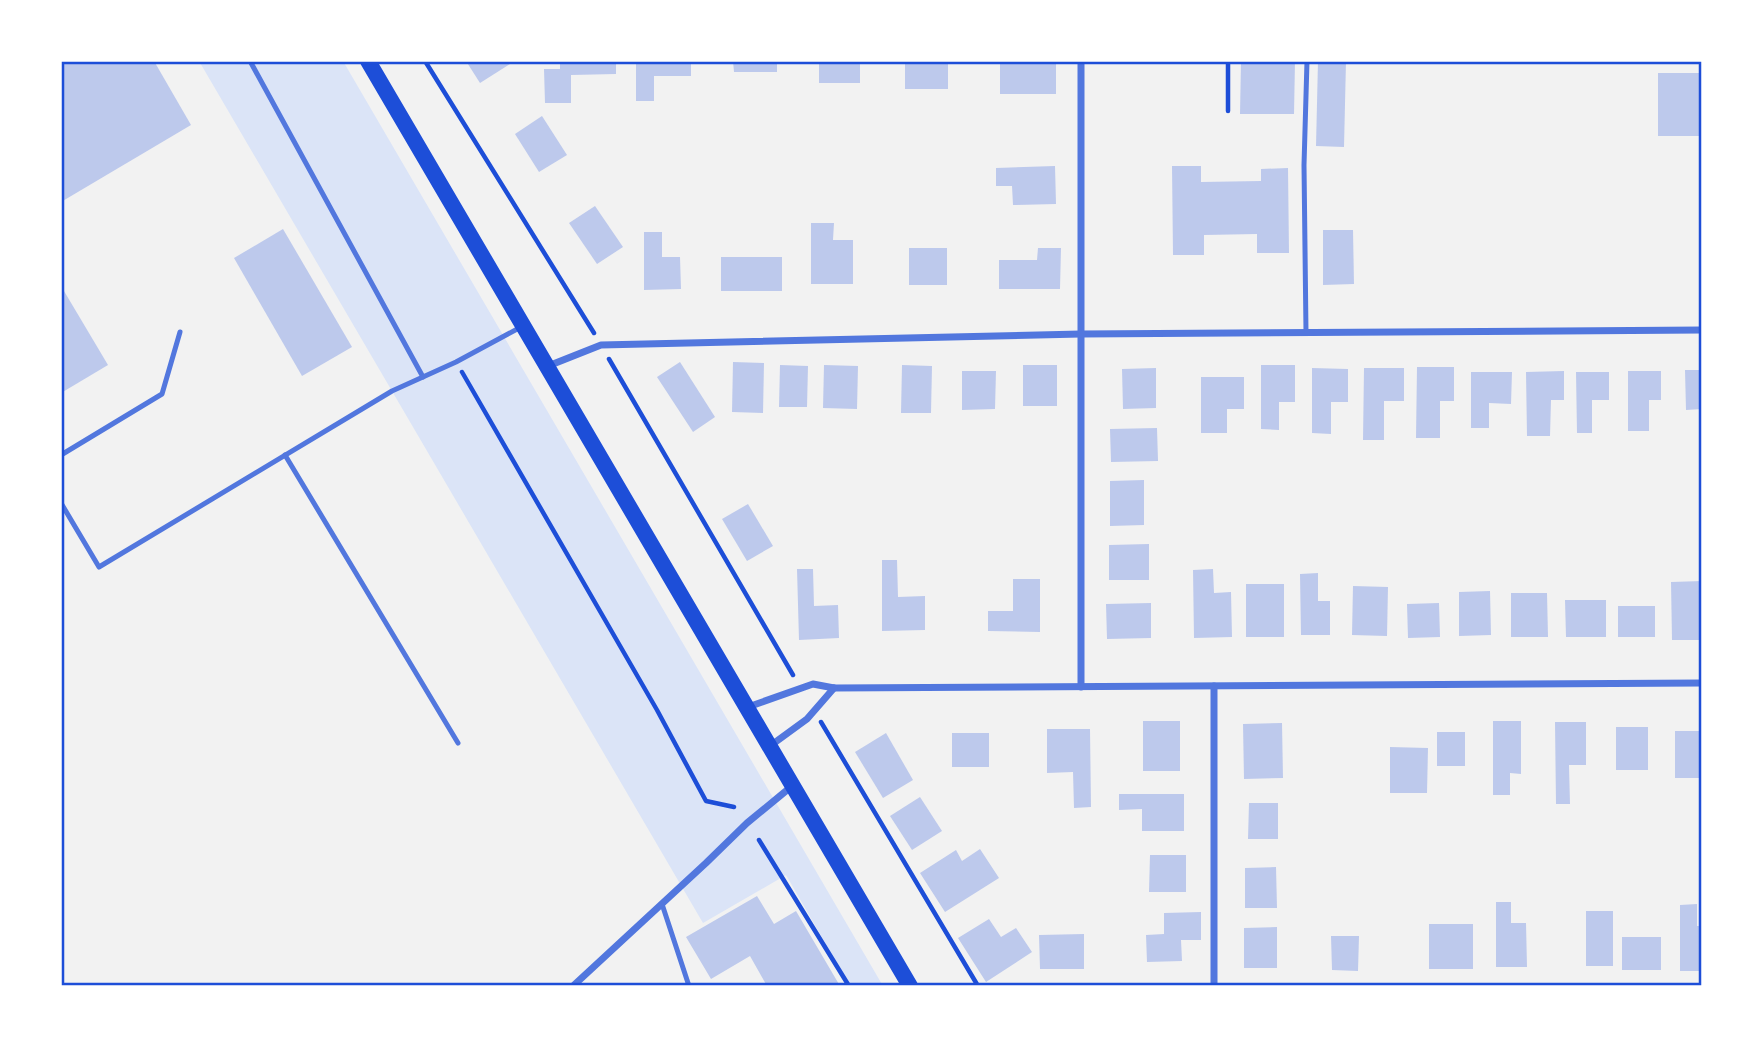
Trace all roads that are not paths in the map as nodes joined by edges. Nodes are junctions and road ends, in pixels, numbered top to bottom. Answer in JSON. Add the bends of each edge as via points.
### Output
{"nodes":[{"id":1,"x":250,"y":61,"type":"edge"},
{"id":2,"x":368,"y":61,"type":"edge"},
{"id":3,"x":1081,"y":61,"type":"edge"},
{"id":4,"x":1307,"y":61,"type":"edge"},
{"id":5,"x":523,"y":326,"type":"junction"},
{"id":6,"x":1702,"y":330,"type":"edge"},
{"id":7,"x":180,"y":332,"type":"dead end"},
{"id":8,"x":1306,"y":332,"type":"junction"},
{"id":9,"x":1081,"y":334,"type":"junction"},
{"id":10,"x":546,"y":367,"type":"junction"},
{"id":11,"x":423,"y":377,"type":"junction"},
{"id":12,"x":61,"y":455,"type":"edge"},
{"id":13,"x":285,"y":455,"type":"junction"},
{"id":14,"x":61,"y":503,"type":"edge"},
{"id":15,"x":1702,"y":683,"type":"edge"},
{"id":16,"x":1214,"y":686,"type":"junction"},
{"id":17,"x":1081,"y":687,"type":"junction"},
{"id":18,"x":834,"y":688,"type":"junction"},
{"id":19,"x":748,"y":708,"type":"junction"},
{"id":20,"x":458,"y":743,"type":"dead end"},
{"id":21,"x":770,"y":746,"type":"junction"},
{"id":22,"x":793,"y":785,"type":"junction"},
{"id":23,"x":662,"y":904,"type":"junction"},
{"id":24,"x":573,"y":986,"type":"edge"},
{"id":25,"x":689,"y":986,"type":"edge"},
{"id":26,"x":910,"y":986,"type":"edge"},
{"id":27,"x":1214,"y":986,"type":"edge"}],
"edges":[{"from":1,"to":11,"type":"lane"},
{"from":2,"to":5,"type":"highway"},
{"from":3,"to":9,"type":"street"},
{"from":4,"to":8,"type":"lane"},
{"from":5,"to":10,"type":"highway"},
{"from":5,"to":11,"type":"lane"},
{"from":6,"to":8,"type":"street"},
{"from":7,"to":12,"type":"lane","via":[[162,394]]},
{"from":8,"to":9,"type":"street"},
{"from":9,"to":10,"type":"street","via":[[601,345]]},
{"from":9,"to":17,"type":"street"},
{"from":10,"to":19,"type":"highway"},
{"from":11,"to":13,"type":"lane"},
{"from":13,"to":14,"type":"lane","via":[[99,567]]},
{"from":13,"to":20,"type":"lane"},
{"from":15,"to":16,"type":"street"},
{"from":16,"to":17,"type":"street"},
{"from":16,"to":27,"type":"street"},
{"from":17,"to":18,"type":"street"},
{"from":18,"to":19,"type":"street","via":[[820,684],[801,688]]},
{"from":18,"to":21,"type":"street","via":[[815,712]]},
{"from":19,"to":21,"type":"highway"},
{"from":21,"to":22,"type":"highway"},
{"from":22,"to":23,"type":"street"},
{"from":22,"to":26,"type":"highway"},
{"from":23,"to":24,"type":"street"},
{"from":23,"to":25,"type":"lane"}]}
